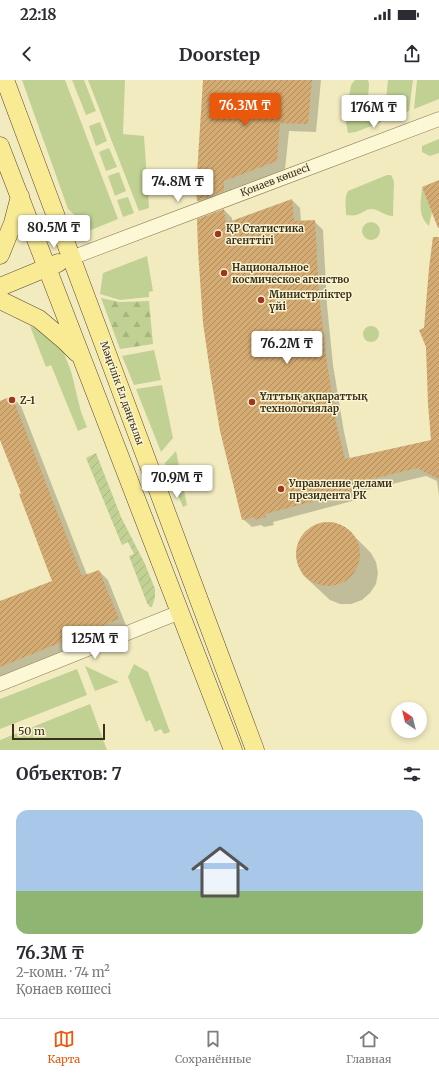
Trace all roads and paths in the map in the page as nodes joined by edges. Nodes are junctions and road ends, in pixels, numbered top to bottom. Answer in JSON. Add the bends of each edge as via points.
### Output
{"nodes":[{"id":1,"x":5,"y":80,"type":"edge"},
{"id":2,"x":439,"y":118,"type":"edge"},
{"id":3,"x":0,"y":146,"type":"edge"},
{"id":4,"x":20,"y":196,"type":"junction"},
{"id":5,"x":0,"y":255,"type":"edge"},
{"id":6,"x":71,"y":258,"type":"junction"},
{"id":7,"x":47,"y":268,"type":"junction"},
{"id":8,"x":0,"y":287,"type":"edge"},
{"id":9,"x":0,"y":300,"type":"edge"},
{"id":10,"x":82,"y":358,"type":"junction"},
{"id":11,"x":180,"y":612,"type":"junction"},
{"id":12,"x":0,"y":684,"type":"edge"},
{"id":13,"x":233,"y":750,"type":"edge"},
{"id":14,"x":255,"y":750,"type":"edge"}],
"edges":[{"from":1,"to":6,"type":"main road","name":"Мәңгілік Ел даңғылы"},
{"from":2,"to":6,"type":"street","name":"Қонаев көшесі"},
{"from":3,"to":4,"type":"main road"},
{"from":4,"to":5,"type":"main road","via":[[13,223]]},
{"from":4,"to":7,"type":"main road"},
{"from":6,"to":7,"type":"main road","name":"Қонаев көшесі"},
{"from":6,"to":14,"type":"main road","name":"Мәңгілік Ел даңғылы"},
{"from":7,"to":8,"type":"main road","name":"Қонаев көшесі"},
{"from":7,"to":10,"type":"main road"},
{"from":9,"to":10,"type":"main road","via":[[39,319]]},
{"from":10,"to":11,"type":"main road"},
{"from":11,"to":12,"type":"street"},
{"from":11,"to":13,"type":"main road"}]}
